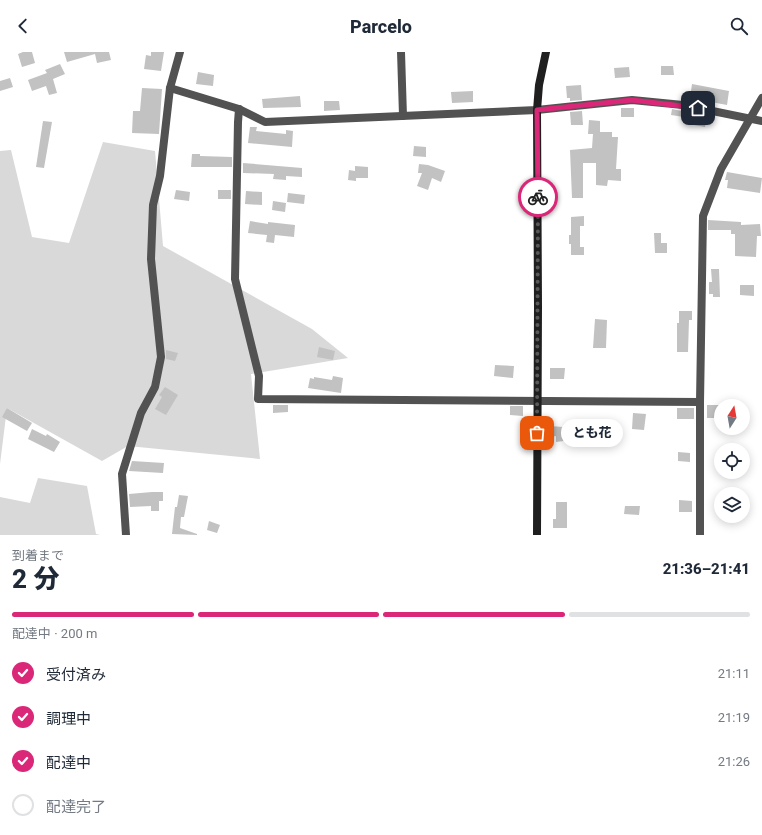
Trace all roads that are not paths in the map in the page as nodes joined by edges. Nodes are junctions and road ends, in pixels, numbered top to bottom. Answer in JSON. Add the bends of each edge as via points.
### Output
{"nodes":[{"id":1,"x":180,"y":52,"type":"edge"},
{"id":2,"x":401,"y":52,"type":"edge"},
{"id":3,"x":546,"y":52,"type":"edge"},
{"id":4,"x":170,"y":88,"type":"junction"},
{"id":5,"x":762,"y":98,"type":"edge"},
{"id":6,"x":240,"y":109,"type":"junction"},
{"id":7,"x":537,"y":110,"type":"junction"},
{"id":8,"x":403,"y":116,"type":"junction"},
{"id":9,"x":751,"y":119,"type":"junction"},
{"id":10,"x":762,"y":121,"type":"edge"},
{"id":11,"x":537,"y":402,"type":"junction"},
{"id":12,"x":700,"y":402,"type":"junction"},
{"id":13,"x":126,"y":535,"type":"edge"},
{"id":14,"x":537,"y":535,"type":"edge"},
{"id":15,"x":700,"y":535,"type":"edge"}],
"edges":[{"from":1,"to":4,"type":"street"},
{"from":2,"to":8,"type":"street"},
{"from":3,"to":7,"type":"main road"},
{"from":4,"to":6,"type":"street"},
{"from":4,"to":13,"type":"street","via":[[160,176],[153,205],[152,259],[161,358],[155,387],[141,413],[122,474]]},
{"from":5,"to":9,"type":"street"},
{"from":6,"to":8,"type":"street","via":[[265,122]]},
{"from":6,"to":11,"type":"street","via":[[235,279],[259,376],[258,400]]},
{"from":7,"to":8,"type":"street"},
{"from":7,"to":9,"type":"street","via":[[632,100],[683,105]]},
{"from":7,"to":11,"type":"main road"},
{"from":9,"to":10,"type":"street"},
{"from":9,"to":12,"type":"street","via":[[721,169],[703,216]]},
{"from":11,"to":12,"type":"street"},
{"from":11,"to":14,"type":"main road"},
{"from":12,"to":15,"type":"street"}]}
